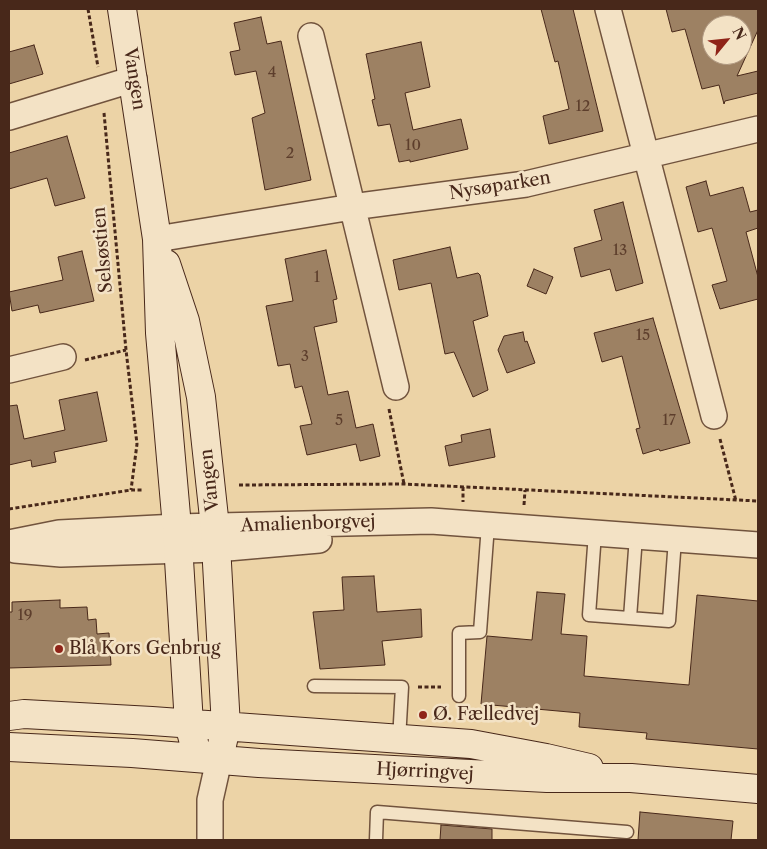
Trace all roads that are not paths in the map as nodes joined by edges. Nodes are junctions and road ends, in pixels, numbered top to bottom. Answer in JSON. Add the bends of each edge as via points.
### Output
{"nodes":[{"id":1,"x":122,"y":9,"type":"edge"},
{"id":2,"x":608,"y":9,"type":"edge"},
{"id":3,"x":311,"y":36,"type":"dead end"},
{"id":4,"x":134,"y":79,"type":"junction"},
{"id":5,"x":9,"y":117,"type":"edge"},
{"id":6,"x":758,"y":129,"type":"edge"},
{"id":7,"x":647,"y":156,"type":"junction"},
{"id":8,"x":352,"y":207,"type":"junction"},
{"id":9,"x":157,"y":239,"type":"junction"},
{"id":10,"x":63,"y":357,"type":"road end"},
{"id":11,"x":9,"y":370,"type":"edge"},
{"id":12,"x":396,"y":387,"type":"road end"},
{"id":13,"x":714,"y":416,"type":"road end"},
{"id":14,"x":488,"y":525,"type":"junction"},
{"id":15,"x":595,"y":533,"type":"junction"},
{"id":16,"x":636,"y":536,"type":"junction"},
{"id":17,"x":215,"y":538,"type":"junction"},
{"id":18,"x":178,"y":539,"type":"junction"},
{"id":19,"x":675,"y":539,"type":"junction"},
{"id":20,"x":9,"y":543,"type":"edge"},
{"id":21,"x":758,"y":546,"type":"edge"},
{"id":22,"x":9,"y":550,"type":"edge"},
{"id":23,"x":630,"y":618,"type":"junction"},
{"id":24,"x":314,"y":686,"type":"dead end"},
{"id":25,"x":459,"y":691,"type":"road end"},
{"id":26,"x":9,"y":716,"type":"edge"},
{"id":27,"x":189,"y":724,"type":"junction"},
{"id":28,"x":226,"y":727,"type":"junction"},
{"id":29,"x":400,"y":740,"type":"junction"},
{"id":30,"x":9,"y":746,"type":"edge"},
{"id":31,"x":208,"y":759,"type":"junction"},
{"id":32,"x":631,"y":778,"type":"junction"},
{"id":33,"x":758,"y":789,"type":"edge"},
{"id":34,"x":627,"y":832,"type":"dead end"},
{"id":35,"x":210,"y":840,"type":"edge"},
{"id":36,"x":376,"y":840,"type":"edge"}],
"edges":[{"from":1,"to":4,"type":"main road","name":"Vangen"},
{"from":2,"to":7,"type":"street"},
{"from":3,"to":8,"type":"street"},
{"from":4,"to":5,"type":"street"},
{"from":4,"to":9,"type":"main road","name":"Vangen"},
{"from":6,"to":7,"type":"street","name":"Nysøparken"},
{"from":7,"to":8,"type":"street","name":"Nysøparken","via":[[526,184]]},
{"from":7,"to":13,"type":"street"},
{"from":8,"to":9,"type":"street","name":"Nysøparken"},
{"from":8,"to":12,"type":"street"},
{"from":9,"to":17,"type":"main road","name":"Vangen","via":[[185,321],[199,388]]},
{"from":9,"to":18,"type":"main road","name":"Vangen","via":[[160,333]]},
{"from":10,"to":11,"type":"street"},
{"from":14,"to":15,"type":"street","name":"Amalienborgvej"},
{"from":14,"to":17,"type":"street","name":"Amalienborgvej"},
{"from":14,"to":25,"type":"lane","via":[[480,632],[459,633]]},
{"from":15,"to":16,"type":"street","name":"Amalienborgvej"},
{"from":15,"to":23,"type":"lane","via":[[589,615]]},
{"from":16,"to":19,"type":"street","name":"Amalienborgvej"},
{"from":16,"to":23,"type":"lane"},
{"from":17,"to":18,"type":"street","name":"Amalienborgvej"},
{"from":17,"to":28,"type":"main road","name":"Vangen"},
{"from":18,"to":20,"type":"street","name":"Amalienborgvej","via":[[59,533]]},
{"from":18,"to":22,"type":"street","name":"Amalienborgvej","via":[[61,554]]},
{"from":18,"to":27,"type":"main road","name":"Vangen"},
{"from":19,"to":21,"type":"street","name":"Amalienborgvej"},
{"from":19,"to":23,"type":"lane","via":[[669,621]]},
{"from":24,"to":29,"type":"lane","via":[[402,688]]},
{"from":26,"to":27,"type":"main road","name":"Hjørringvej","via":[[24,714]]},
{"from":27,"to":28,"type":"main road","name":"Hjørringvej"},
{"from":27,"to":31,"type":"main road"},
{"from":28,"to":29,"type":"main road","name":"Hjørringvej"},
{"from":28,"to":31,"type":"main road"},
{"from":29,"to":32,"type":"main road","name":"Hjørringvej","via":[[470,744]]},
{"from":30,"to":31,"type":"main road","name":"Hjørringvej"},
{"from":31,"to":32,"type":"main road","name":"Hjørringvej","via":[[547,778]]},
{"from":31,"to":35,"type":"street"},
{"from":32,"to":33,"type":"main road","name":"Hjørringvej"},
{"from":34,"to":36,"type":"lane","via":[[377,812]]}]}
